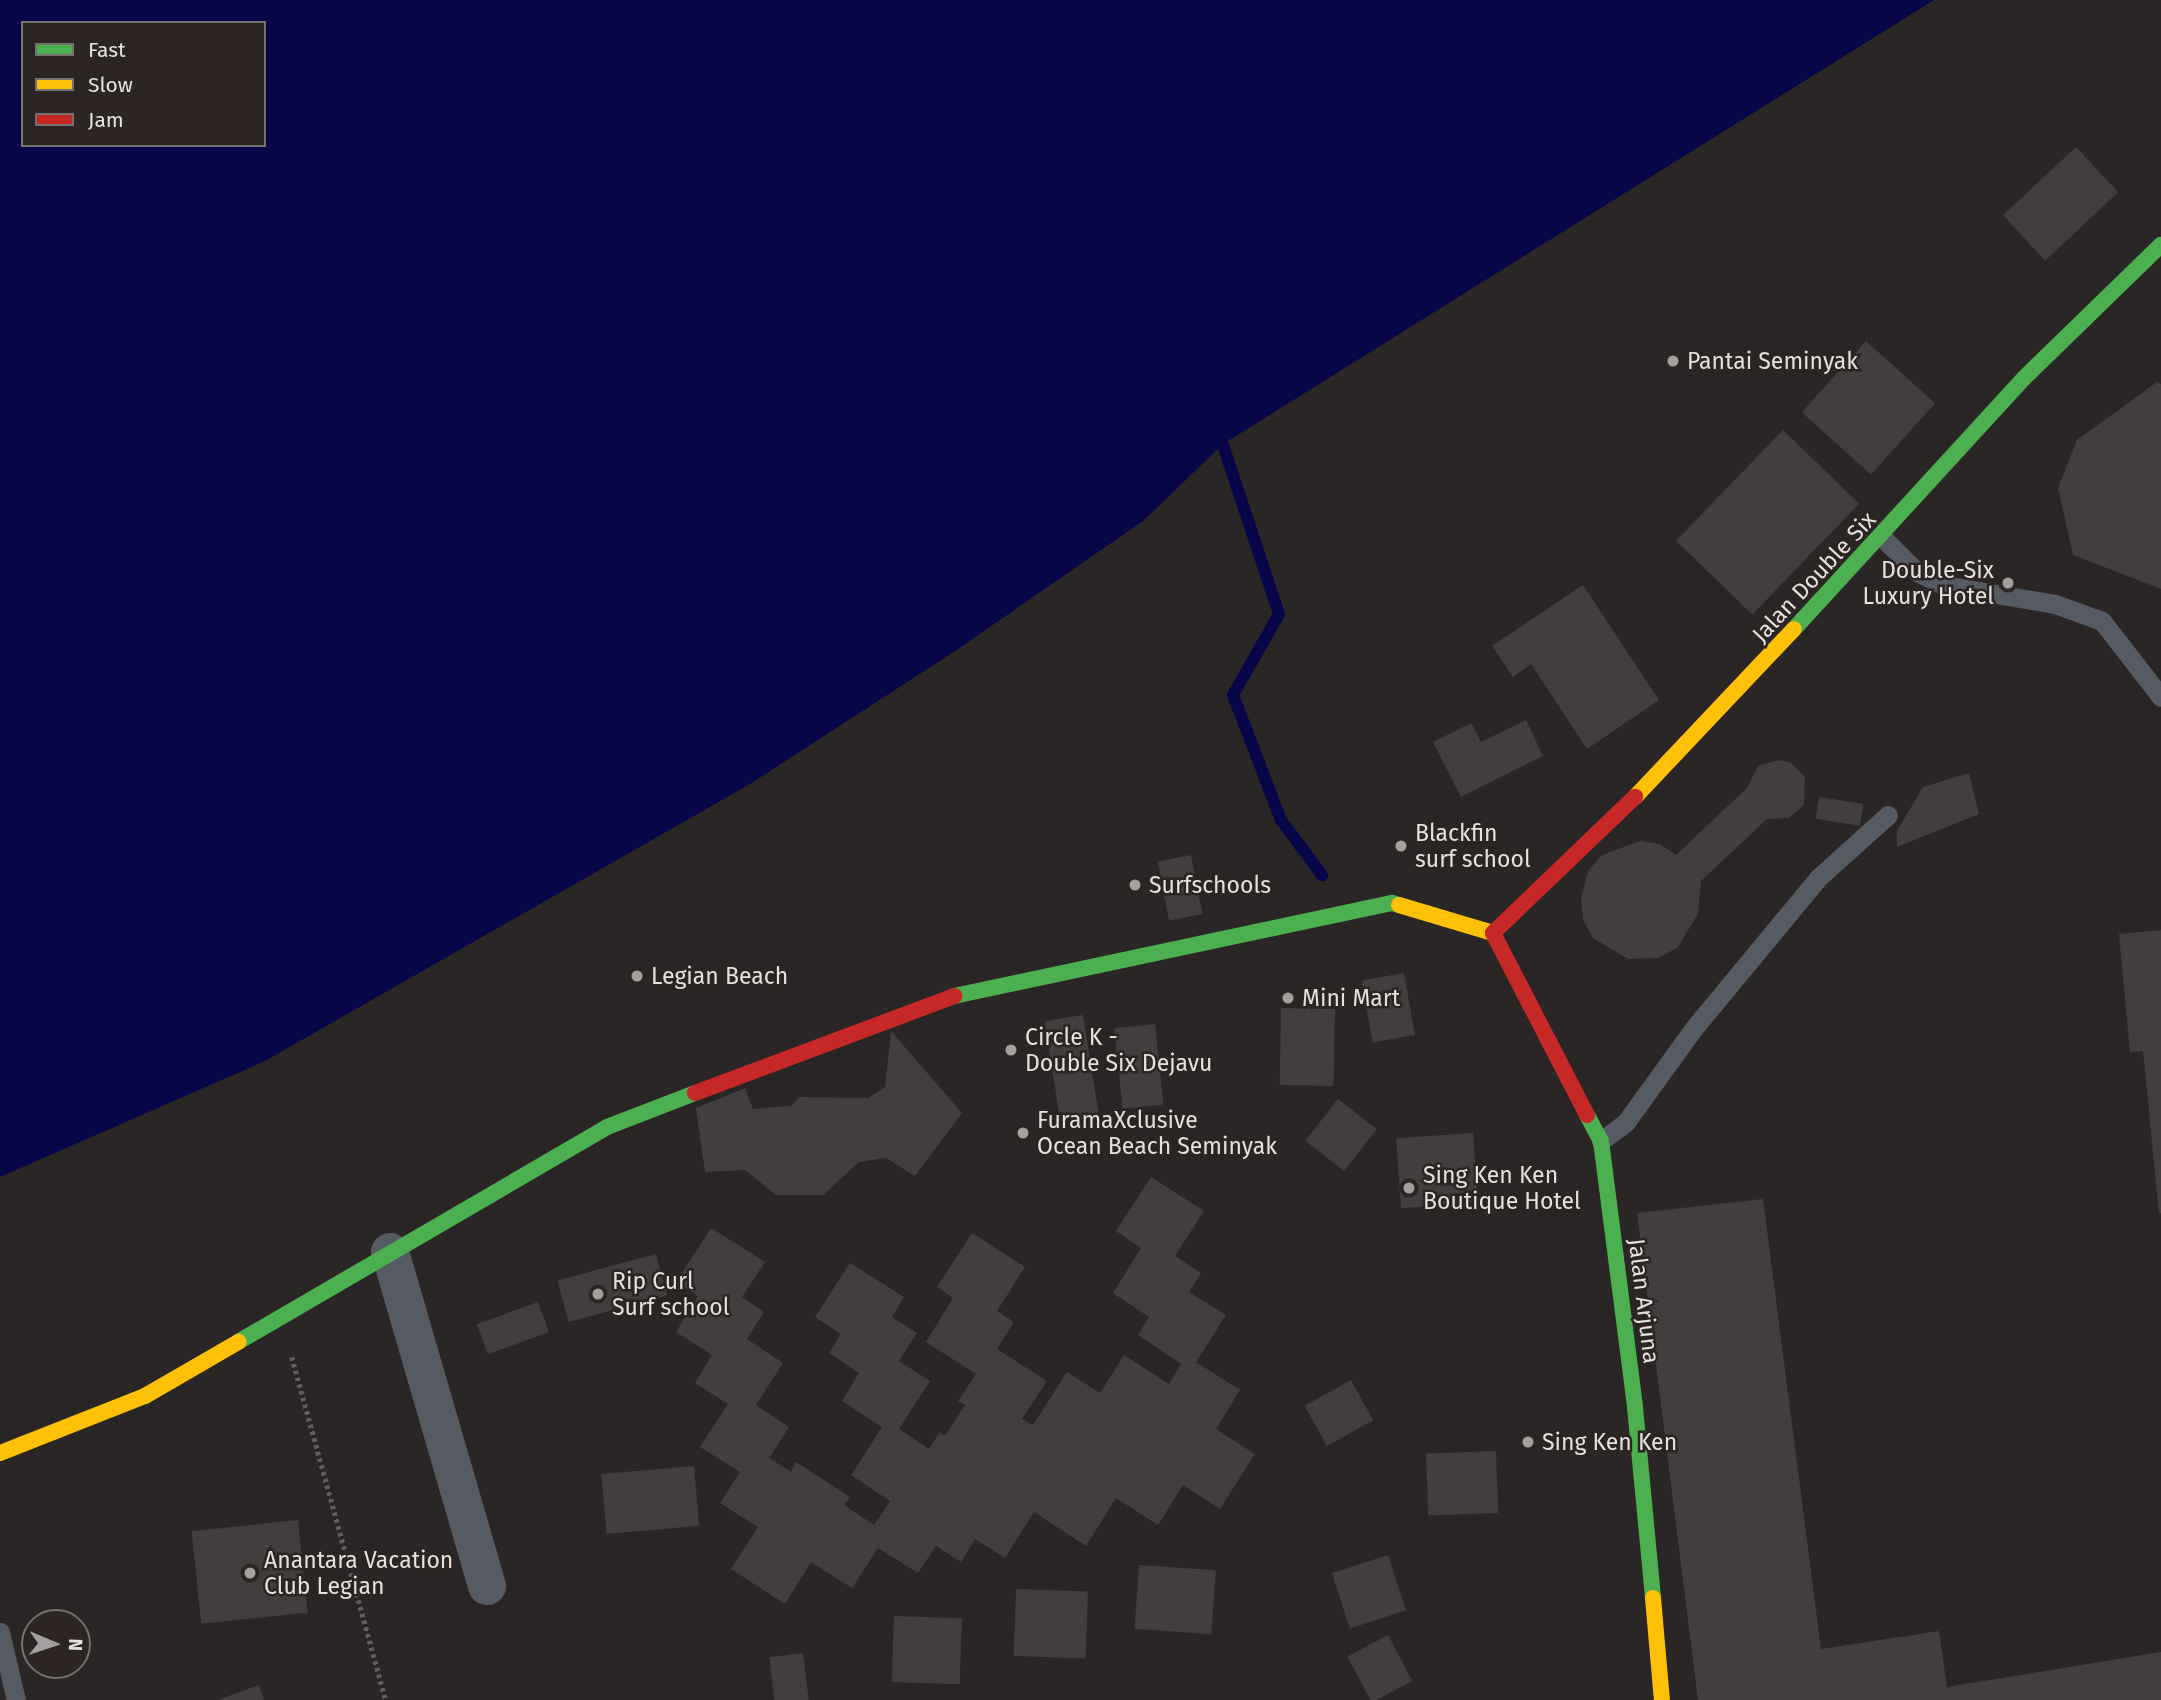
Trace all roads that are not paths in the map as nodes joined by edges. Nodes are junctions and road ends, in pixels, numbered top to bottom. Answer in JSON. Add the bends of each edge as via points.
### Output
{"nodes":[{"id":1,"x":2161,"y":246,"type":"edge"},
{"id":2,"x":1882,"y":537,"type":"junction"},
{"id":3,"x":2161,"y":696,"type":"edge"},
{"id":4,"x":1888,"y":815,"type":"dead end"},
{"id":5,"x":1493,"y":933,"type":"junction"},
{"id":6,"x":1601,"y":1141,"type":"junction"},
{"id":7,"x":390,"y":1252,"type":"junction"},
{"id":8,"x":0,"y":1453,"type":"edge"},
{"id":9,"x":487,"y":1586,"type":"dead end"},
{"id":10,"x":0,"y":1632,"type":"edge"},
{"id":11,"x":16,"y":1700,"type":"edge"},
{"id":12,"x":1662,"y":1700,"type":"edge"}],
"edges":[{"from":1,"to":2,"type":"street","name":"Jalan Double Six","via":[[2024,378]]},
{"from":2,"to":3,"type":"lane","via":[[1917,572],[1944,585],[2055,604],[2102,621]]},
{"from":2,"to":5,"type":"street","name":"Jalan Double Six","via":[[1676,758]]},
{"from":4,"to":6,"type":"lane","via":[[1818,878],[1694,1028],[1626,1122]]},
{"from":5,"to":6,"type":"street","name":"Jalan Arjuna"},
{"from":5,"to":7,"type":"street","via":[[1392,903],[941,999],[607,1126]]},
{"from":6,"to":12,"type":"street","name":"Jalan Arjuna","via":[[1635,1407]]},
{"from":7,"to":8,"type":"street","via":[[145,1396]]},
{"from":7,"to":9,"type":"street"},
{"from":10,"to":11,"type":"lane"}]}
